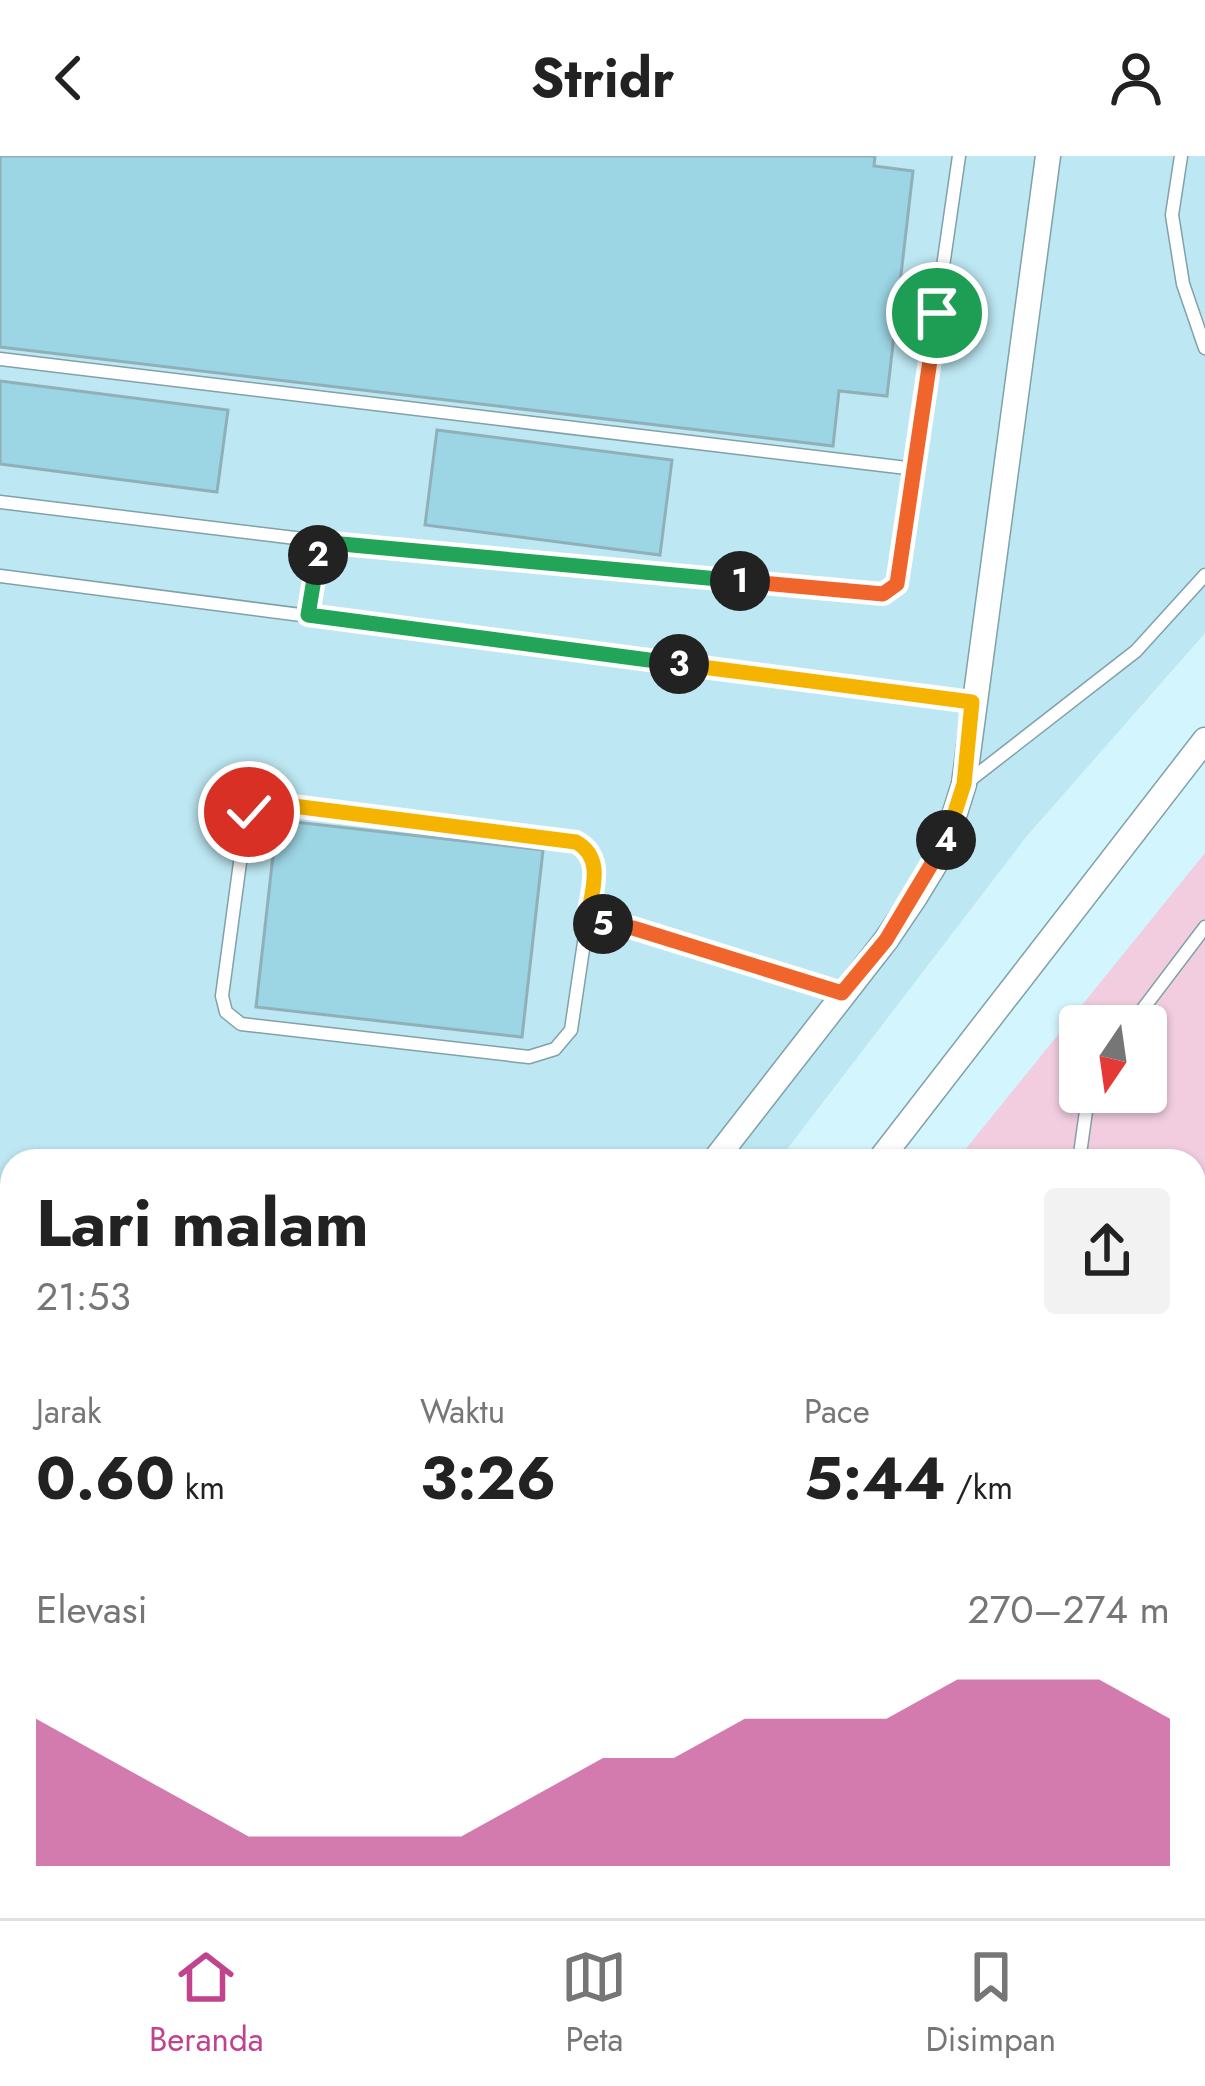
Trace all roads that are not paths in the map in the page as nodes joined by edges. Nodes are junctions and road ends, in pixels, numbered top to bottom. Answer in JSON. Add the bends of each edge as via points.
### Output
{"nodes":[{"id":1,"x":959,"y":156,"type":"edge"},
{"id":2,"x":1048,"y":156,"type":"edge"},
{"id":3,"x":1181,"y":156,"type":"edge"},
{"id":4,"x":1205,"y":348,"type":"edge"},
{"id":5,"x":0,"y":359,"type":"edge"},
{"id":6,"x":914,"y":469,"type":"junction"},
{"id":7,"x":0,"y":502,"type":"edge"},
{"id":8,"x":320,"y":542,"type":"junction"},
{"id":9,"x":1205,"y":575,"type":"edge"},
{"id":10,"x":0,"y":576,"type":"edge"},
{"id":11,"x":308,"y":615,"type":"junction"},
{"id":12,"x":972,"y":702,"type":"junction"},
{"id":13,"x":1205,"y":740,"type":"edge"},
{"id":14,"x":964,"y":784,"type":"junction"},
{"id":15,"x":587,"y":922,"type":"junction"},
{"id":16,"x":1205,"y":927,"type":"edge"},
{"id":17,"x":842,"y":993,"type":"junction"},
{"id":18,"x":1146,"y":1005,"type":"edge"},
{"id":19,"x":1087,"y":1113,"type":"edge"},
{"id":20,"x":723,"y":1149,"type":"edge"},
{"id":21,"x":888,"y":1149,"type":"edge"},
{"id":22,"x":1081,"y":1149,"type":"edge"}],
"edges":[{"from":1,"to":6,"type":"lane"},
{"from":2,"to":12,"type":"street"},
{"from":3,"to":4,"type":"lane","via":[[1172,215]]},
{"from":5,"to":6,"type":"lane"},
{"from":6,"to":8,"type":"lane","via":[[897,584],[883,594]]},
{"from":7,"to":8,"type":"lane"},
{"from":8,"to":11,"type":"lane"},
{"from":9,"to":14,"type":"lane","via":[[1136,651]]},
{"from":10,"to":11,"type":"lane"},
{"from":11,"to":12,"type":"lane"},
{"from":12,"to":14,"type":"street"},
{"from":13,"to":21,"type":"street"},
{"from":14,"to":17,"type":"street","via":[[943,851]]},
{"from":15,"to":15,"type":"lane","via":[[596,862],[576,842],[262,802],[246,818],[222,996],[241,1024],[530,1057],[555,1049],[572,1030]]},
{"from":15,"to":17,"type":"lane","via":[[633,928]]},
{"from":16,"to":18,"type":"lane"},
{"from":17,"to":20,"type":"street"},
{"from":19,"to":22,"type":"lane"}]}
